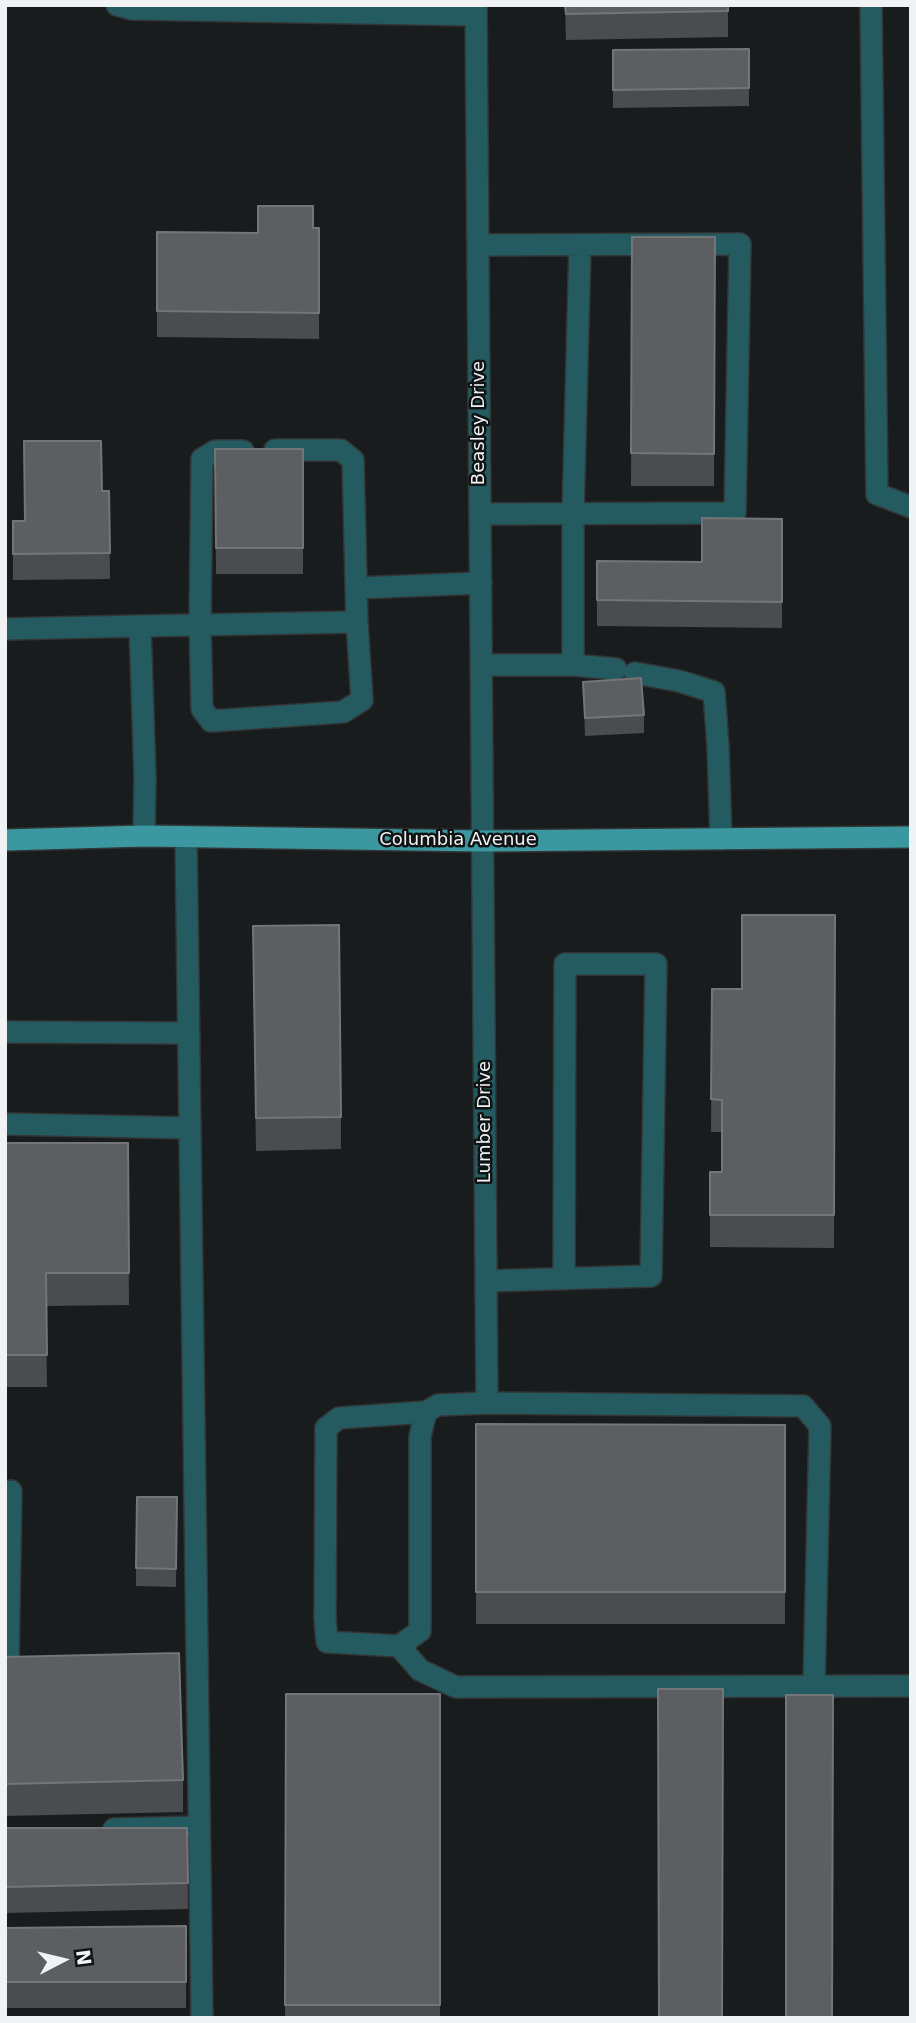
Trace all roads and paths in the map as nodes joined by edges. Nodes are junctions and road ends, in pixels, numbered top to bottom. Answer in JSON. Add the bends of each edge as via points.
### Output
{"nodes":[{"id":1,"x":117,"y":5,"type":"edge"},
{"id":2,"x":871,"y":5,"type":"edge"},
{"id":3,"x":476,"y":10,"type":"edge"},
{"id":4,"x":580,"y":244,"type":"junction"},
{"id":5,"x":478,"y":245,"type":"junction"},
{"id":6,"x":911,"y":507,"type":"edge"},
{"id":7,"x":480,"y":514,"type":"junction"},
{"id":8,"x":573,"y":514,"type":"junction"},
{"id":9,"x":481,"y":583,"type":"junction"},
{"id":10,"x":357,"y":588,"type":"junction"},
{"id":11,"x":358,"y":622,"type":"junction"},
{"id":12,"x":200,"y":625,"type":"junction"},
{"id":13,"x":140,"y":626,"type":"junction"},
{"id":14,"x":5,"y":629,"type":"edge"},
{"id":15,"x":481,"y":665,"type":"junction"},
{"id":16,"x":573,"y":665,"type":"junction"},
{"id":17,"x":144,"y":836,"type":"junction"},
{"id":18,"x":186,"y":837,"type":"junction"},
{"id":19,"x":911,"y":837,"type":"edge"},
{"id":20,"x":721,"y":839,"type":"junction"},
{"id":21,"x":5,"y":840,"type":"edge"},
{"id":22,"x":483,"y":841,"type":"junction"},
{"id":23,"x":5,"y":1032,"type":"edge"},
{"id":24,"x":189,"y":1033,"type":"junction"},
{"id":25,"x":5,"y":1124,"type":"edge"},
{"id":26,"x":190,"y":1128,"type":"junction"},
{"id":27,"x":565,"y":1279,"type":"junction"},
{"id":28,"x":486,"y":1281,"type":"junction"},
{"id":29,"x":486,"y":1403,"type":"junction"},
{"id":30,"x":426,"y":1412,"type":"junction"},
{"id":31,"x":10,"y":1492,"type":"dead end"},
{"id":32,"x":399,"y":1646,"type":"junction"},
{"id":33,"x":6,"y":1662,"type":"edge"},
{"id":34,"x":35,"y":1662,"type":"edge"},
{"id":35,"x":814,"y":1686,"type":"junction"},
{"id":36,"x":911,"y":1686,"type":"edge"},
{"id":37,"x":199,"y":1826,"type":"junction"},
{"id":38,"x":88,"y":1829,"type":"edge"},
{"id":39,"x":201,"y":2018,"type":"edge"}],
"edges":[{"from":1,"to":3,"type":"street","via":[[132,9]]},
{"from":2,"to":6,"type":"street","via":[[877,494]]},
{"from":3,"to":5,"type":"street","name":"Beasley Drive"},
{"from":4,"to":5,"type":"street"},
{"from":4,"to":8,"type":"street"},
{"from":4,"to":8,"type":"street","via":[[740,244],[735,513]]},
{"from":5,"to":7,"type":"street","name":"Beasley Drive"},
{"from":7,"to":8,"type":"street"},
{"from":7,"to":9,"type":"street","name":"Beasley Drive"},
{"from":8,"to":16,"type":"street"},
{"from":9,"to":10,"type":"street"},
{"from":9,"to":15,"type":"street","name":"Beasley Drive"},
{"from":10,"to":11,"type":"street"},
{"from":10,"to":12,"type":"street","via":[[353,460],[341,450],[215,451],[202,459]]},
{"from":11,"to":12,"type":"street"},
{"from":11,"to":12,"type":"street","via":[[362,700],[343,712],[211,720],[202,709]]},
{"from":12,"to":13,"type":"street"},
{"from":13,"to":14,"type":"street"},
{"from":13,"to":17,"type":"street"},
{"from":15,"to":16,"type":"street"},
{"from":15,"to":22,"type":"street","name":"Beasley Drive"},
{"from":16,"to":20,"type":"street","via":[[679,681],[714,692]]},
{"from":17,"to":18,"type":"main road","name":"Columbia Avenue"},
{"from":17,"to":21,"type":"main road","name":"Columbia Avenue"},
{"from":18,"to":22,"type":"main road","name":"Columbia Avenue"},
{"from":18,"to":24,"type":"street"},
{"from":19,"to":20,"type":"main road","name":"Columbia Avenue"},
{"from":20,"to":22,"type":"main road","name":"Columbia Avenue"},
{"from":22,"to":28,"type":"street","name":"Lumber Drive"},
{"from":23,"to":24,"type":"street"},
{"from":24,"to":26,"type":"street"},
{"from":25,"to":26,"type":"street"},
{"from":26,"to":37,"type":"street","via":[[190,1660]]},
{"from":27,"to":27,"type":"street","via":[[651,1276],[656,964],[565,964]]},
{"from":27,"to":28,"type":"street"},
{"from":28,"to":29,"type":"street","name":"Lumber Drive"},
{"from":29,"to":30,"type":"street","via":[[438,1405]]},
{"from":29,"to":35,"type":"street","via":[[803,1406],[820,1426]]},
{"from":30,"to":32,"type":"street","via":[[419,1436],[420,1631]]},
{"from":30,"to":32,"type":"street","via":[[339,1418],[326,1428],[327,1642]]},
{"from":31,"to":33,"type":"street"},
{"from":32,"to":35,"type":"street","via":[[420,1670],[456,1687]]},
{"from":33,"to":34,"type":"street"},
{"from":35,"to":36,"type":"street"},
{"from":37,"to":38,"type":"street"},
{"from":37,"to":39,"type":"street","via":[[194,1929]]}]}
